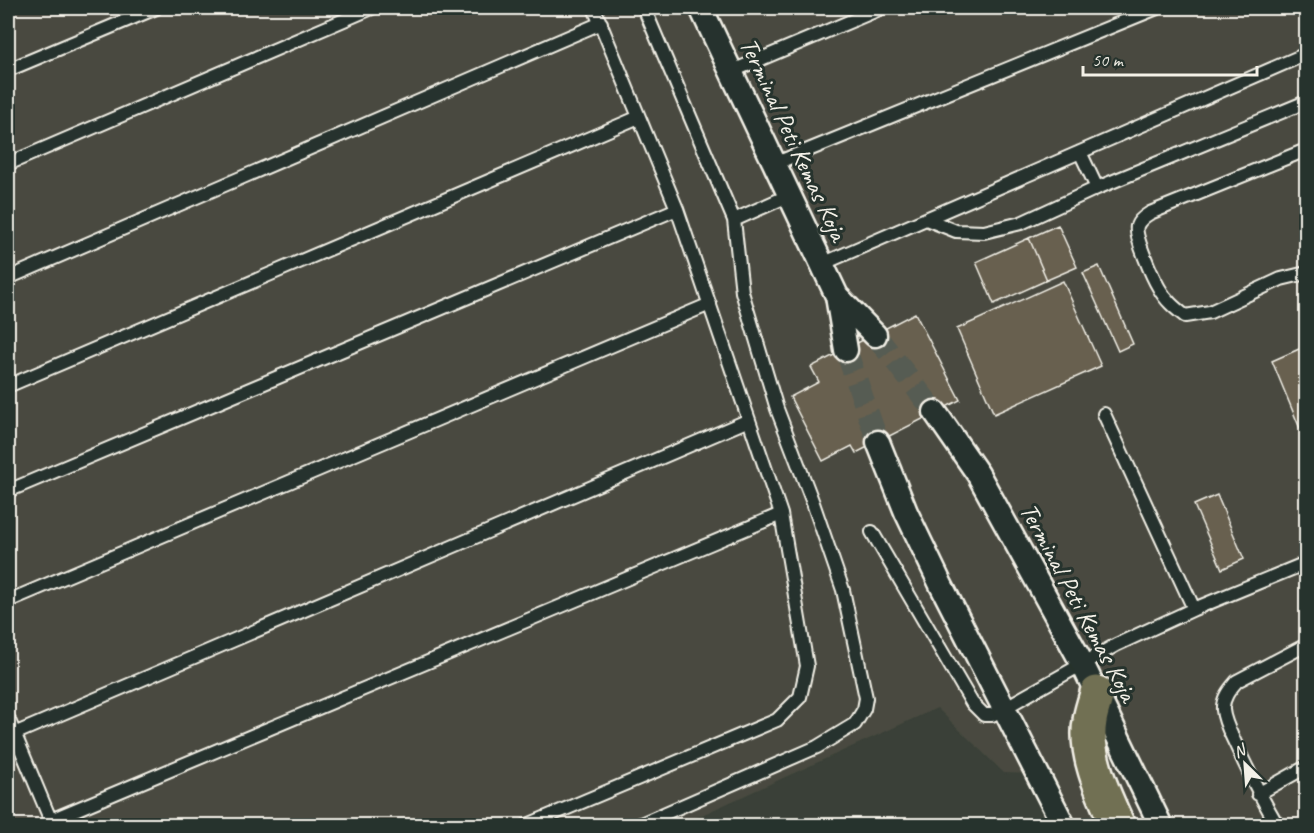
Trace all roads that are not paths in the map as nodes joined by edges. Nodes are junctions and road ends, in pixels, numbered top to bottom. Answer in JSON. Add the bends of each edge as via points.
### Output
{"nodes":[{"id":1,"x":156,"y":8,"type":"edge"},
{"id":2,"x":372,"y":8,"type":"edge"},
{"id":3,"x":594,"y":8,"type":"edge"},
{"id":4,"x":644,"y":8,"type":"edge"},
{"id":5,"x":701,"y":8,"type":"edge"},
{"id":6,"x":882,"y":8,"type":"edge"},
{"id":7,"x":1157,"y":8,"type":"edge"},
{"id":8,"x":601,"y":23,"type":"junction"},
{"id":9,"x":1306,"y":54,"type":"edge"},
{"id":10,"x":8,"y":70,"type":"edge"},
{"id":11,"x":730,"y":72,"type":"junction"},
{"id":12,"x":1306,"y":102,"type":"edge"},
{"id":13,"x":639,"y":117,"type":"junction"},
{"id":14,"x":1306,"y":150,"type":"edge"},
{"id":15,"x":1080,"y":152,"type":"junction"},
{"id":16,"x":8,"y":164,"type":"edge"},
{"id":17,"x":774,"y":164,"type":"junction"},
{"id":18,"x":1097,"y":188,"type":"junction"},
{"id":19,"x":790,"y":195,"type":"junction"},
{"id":20,"x":677,"y":209,"type":"junction"},
{"id":21,"x":926,"y":219,"type":"junction"},
{"id":22,"x":734,"y":220,"type":"junction"},
{"id":23,"x":822,"y":264,"type":"junction"},
{"id":24,"x":1306,"y":273,"type":"edge"},
{"id":25,"x":8,"y":278,"type":"edge"},
{"id":26,"x":837,"y":296,"type":"junction"},
{"id":27,"x":710,"y":304,"type":"junction"},
{"id":28,"x":874,"y":335,"type":"tunnel mouth"},
{"id":29,"x":846,"y":350,"type":"tunnel mouth"},
{"id":30,"x":8,"y":386,"type":"edge"},
{"id":31,"x":935,"y":412,"type":"tunnel mouth"},
{"id":32,"x":1104,"y":414,"type":"dead end"},
{"id":33,"x":749,"y":420,"type":"junction"},
{"id":34,"x":878,"y":442,"type":"tunnel mouth"},
{"id":35,"x":8,"y":491,"type":"edge"},
{"id":36,"x":781,"y":514,"type":"junction"},
{"id":37,"x":872,"y":532,"type":"dead end"},
{"id":38,"x":1306,"y":563,"type":"edge"},
{"id":39,"x":8,"y":601,"type":"edge"},
{"id":40,"x":1194,"y":609,"type":"junction"},
{"id":41,"x":1306,"y":645,"type":"edge"},
{"id":42,"x":1082,"y":663,"type":"junction"},
{"id":43,"x":1097,"y":693,"type":"junction"},
{"id":44,"x":1004,"y":708,"type":"junction"},
{"id":45,"x":8,"y":718,"type":"edge"},
{"id":46,"x":14,"y":734,"type":"junction"},
{"id":47,"x":1306,"y":767,"type":"edge"},
{"id":48,"x":1258,"y":794,"type":"junction"},
{"id":49,"x":52,"y":823,"type":"edge"},
{"id":50,"x":525,"y":825,"type":"edge"},
{"id":51,"x":636,"y":825,"type":"edge"},
{"id":52,"x":1064,"y":825,"type":"edge"},
{"id":53,"x":1118,"y":825,"type":"edge"},
{"id":54,"x":1161,"y":825,"type":"edge"},
{"id":55,"x":1278,"y":825,"type":"edge"}],
"edges":[{"from":1,"to":10,"type":"lane"},
{"from":2,"to":16,"type":"lane"},
{"from":3,"to":8,"type":"lane"},
{"from":4,"to":22,"type":"lane"},
{"from":5,"to":11,"type":"street","name":"Terminal Peti Kemas Koja"},
{"from":6,"to":11,"type":"lane"},
{"from":7,"to":17,"type":"lane"},
{"from":8,"to":13,"type":"lane"},
{"from":8,"to":25,"type":"lane"},
{"from":9,"to":15,"type":"lane"},
{"from":11,"to":17,"type":"street","name":"Terminal Peti Kemas Koja"},
{"from":12,"to":18,"type":"lane"},
{"from":13,"to":20,"type":"lane"},
{"from":13,"to":30,"type":"lane"},
{"from":14,"to":24,"type":"lane","via":[[1150,213],[1136,231],[1159,289],[1172,307],[1185,316],[1210,312],[1281,279]]},
{"from":15,"to":18,"type":"lane"},
{"from":15,"to":21,"type":"lane"},
{"from":17,"to":19,"type":"street","name":"Terminal Peti Kemas Koja"},
{"from":18,"to":21,"type":"lane","via":[[1021,223],[984,232],[956,231]]},
{"from":19,"to":22,"type":"lane"},
{"from":19,"to":23,"type":"street","name":"Terminal Peti Kemas Koja"},
{"from":20,"to":27,"type":"lane"},
{"from":20,"to":35,"type":"lane"},
{"from":21,"to":23,"type":"lane"},
{"from":22,"to":51,"type":"lane","via":[[742,292],[777,409],[843,590],[866,698],[861,717],[840,735]]},
{"from":23,"to":26,"type":"street","name":"Terminal Peti Kemas Koja"},
{"from":26,"to":28,"type":"street","name":"Terminal Peti Kemas Koja"},
{"from":26,"to":29,"type":"street","name":"Terminal Peti Kemas Koja"},
{"from":27,"to":33,"type":"lane"},
{"from":27,"to":39,"type":"lane"},
{"from":31,"to":42,"type":"street","name":"Terminal Peti Kemas Koja","via":[[978,474]]},
{"from":32,"to":40,"type":"lane"},
{"from":33,"to":36,"type":"lane"},
{"from":33,"to":46,"type":"lane"},
{"from":34,"to":44,"type":"street","via":[[906,512]]},
{"from":36,"to":49,"type":"lane"},
{"from":36,"to":50,"type":"lane","via":[[807,666],[800,697],[777,720]]},
{"from":37,"to":44,"type":"lane","via":[[972,703],[984,714],[992,715]]},
{"from":38,"to":40,"type":"lane"},
{"from":40,"to":42,"type":"lane"},
{"from":41,"to":48,"type":"lane","via":[[1237,681],[1224,700],[1228,728]]},
{"from":42,"to":43,"type":"street","name":"Terminal Peti Kemas Koja"},
{"from":42,"to":44,"type":"lane"},
{"from":43,"to":53,"type":"highway","via":[[1089,722],[1091,747],[1098,779]]},
{"from":43,"to":54,"type":"street","name":"Terminal Peti Kemas Koja"},
{"from":44,"to":52,"type":"street"},
{"from":45,"to":46,"type":"lane"},
{"from":46,"to":49,"type":"lane"},
{"from":47,"to":48,"type":"lane"},
{"from":48,"to":55,"type":"lane"}]}
